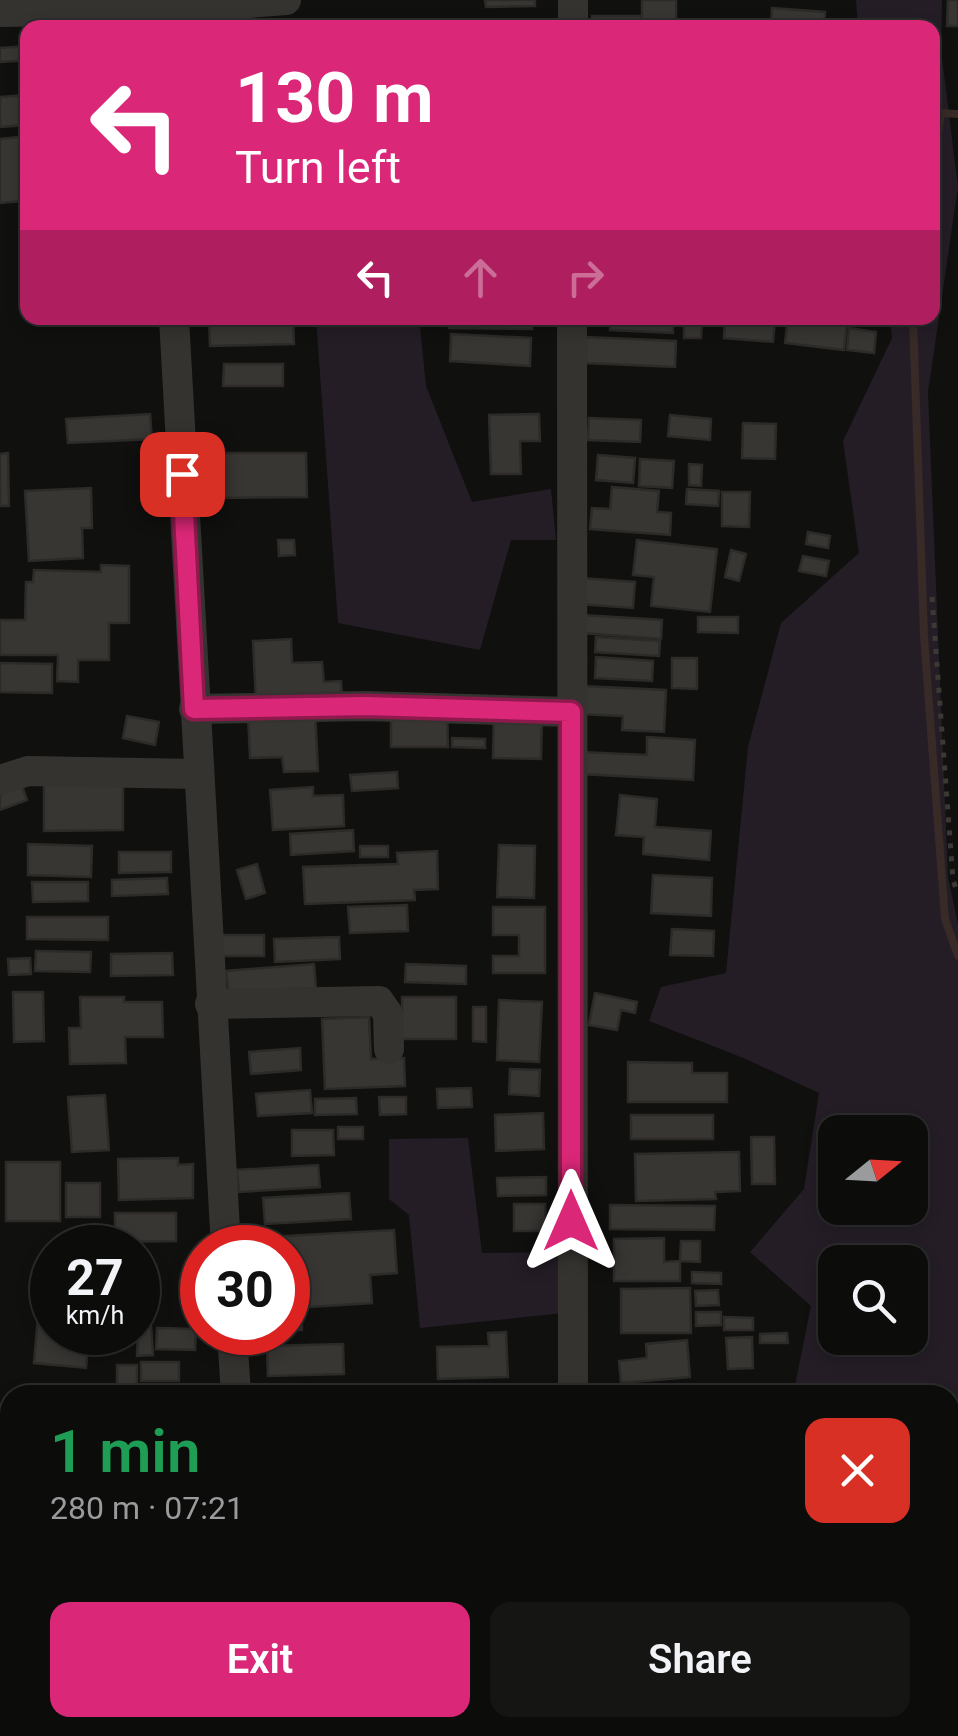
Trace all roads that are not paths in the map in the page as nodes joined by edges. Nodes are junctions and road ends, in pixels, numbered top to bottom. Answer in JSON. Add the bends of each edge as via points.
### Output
{"nodes":[{"id":1,"x":286,"y":0,"type":"edge"},
{"id":2,"x":0,"y":12,"type":"edge"},
{"id":3,"x":159,"y":12,"type":"edge"},
{"id":4,"x":174,"y":325,"type":"edge"},
{"id":5,"x":572,"y":325,"type":"edge"},
{"id":6,"x":194,"y":709,"type":"junction"},
{"id":7,"x":571,"y":712,"type":"junction"},
{"id":8,"x":198,"y":774,"type":"junction"},
{"id":9,"x":0,"y":780,"type":"edge"},
{"id":10,"x":210,"y":1004,"type":"junction"},
{"id":11,"x":389,"y":1049,"type":"dead end"},
{"id":12,"x":224,"y":1225,"type":"edge"},
{"id":13,"x":233,"y":1355,"type":"edge"},
{"id":14,"x":235,"y":1385,"type":"edge"},
{"id":15,"x":572,"y":1385,"type":"edge"}],
"edges":[{"from":1,"to":3,"type":"street"},
{"from":2,"to":3,"type":"street"},
{"from":4,"to":6,"type":"street"},
{"from":5,"to":7,"type":"street"},
{"from":6,"to":7,"type":"street"},
{"from":6,"to":8,"type":"street"},
{"from":7,"to":15,"type":"street"},
{"from":8,"to":9,"type":"street","via":[[28,771]]},
{"from":8,"to":10,"type":"street"},
{"from":10,"to":11,"type":"street","via":[[379,1000],[388,1014]]},
{"from":10,"to":12,"type":"street"},
{"from":13,"to":14,"type":"street"}]}
